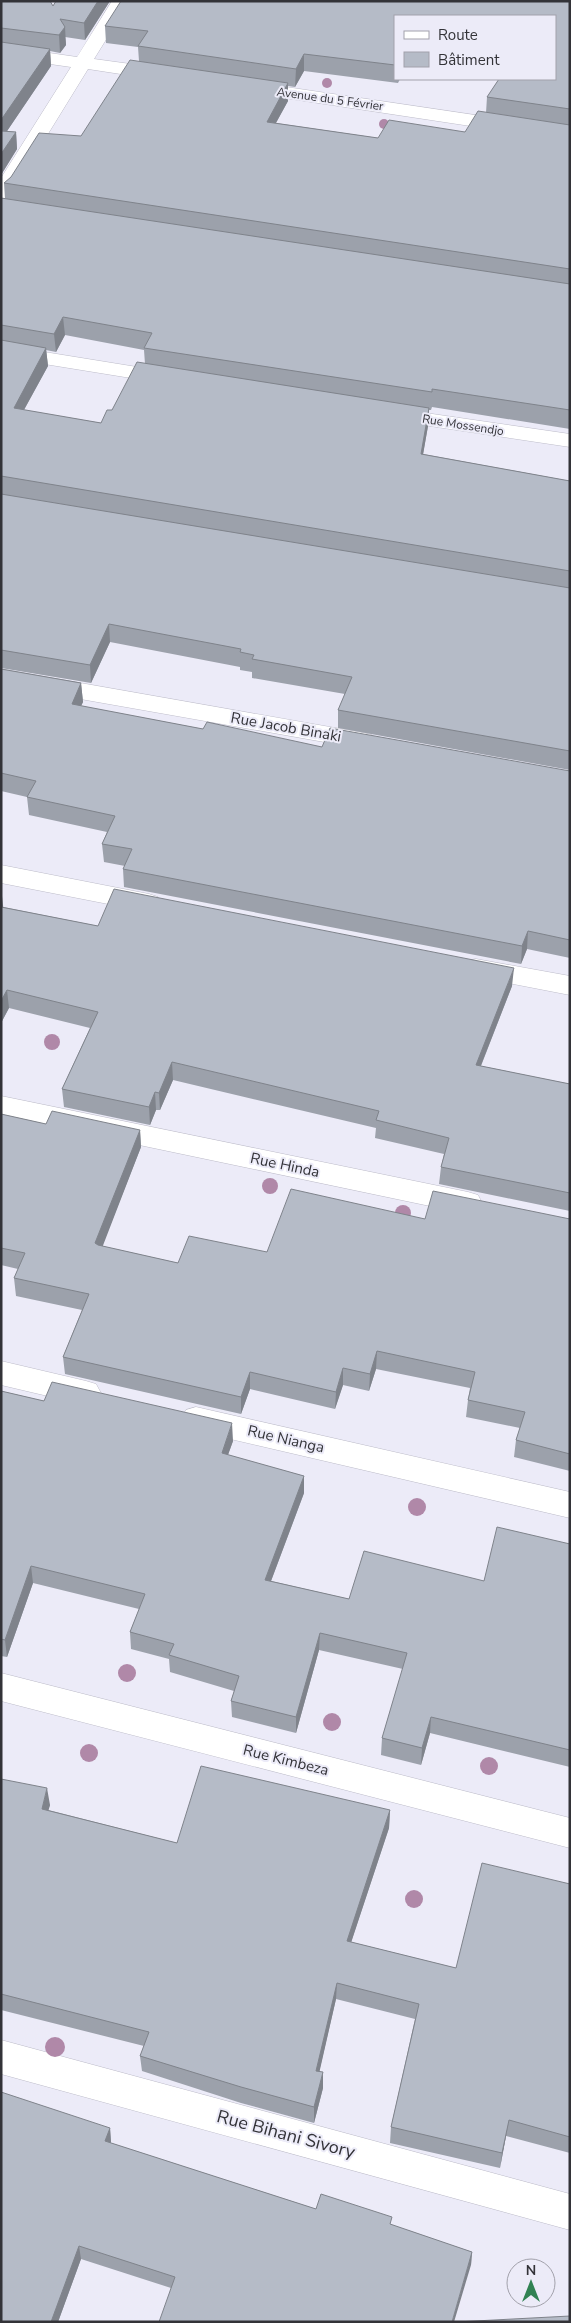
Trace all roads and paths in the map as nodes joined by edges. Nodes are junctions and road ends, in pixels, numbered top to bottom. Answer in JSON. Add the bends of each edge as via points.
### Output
{"nodes":[{"id":1,"x":121,"y":1,"type":"edge"},
{"id":2,"x":1,"y":51,"type":"edge"},
{"id":3,"x":83,"y":62,"type":"junction"},
{"id":4,"x":180,"y":77,"type":"edge"},
{"id":5,"x":239,"y":86,"type":"edge"},
{"id":6,"x":570,"y":135,"type":"edge"},
{"id":7,"x":5,"y":203,"type":"edge"},
{"id":8,"x":1,"y":350,"type":"edge"},
{"id":9,"x":188,"y":381,"type":"edge"},
{"id":10,"x":375,"y":411,"type":"edge"},
{"id":11,"x":570,"y":441,"type":"edge"},
{"id":12,"x":1,"y":677,"type":"edge"},
{"id":13,"x":388,"y":746,"type":"edge"},
{"id":14,"x":1,"y":874,"type":"edge"},
{"id":15,"x":176,"y":908,"type":"edge"},
{"id":16,"x":455,"y":964,"type":"edge"},
{"id":17,"x":570,"y":986,"type":"edge"},
{"id":18,"x":1,"y":1106,"type":"edge"},
{"id":19,"x":492,"y":1208,"type":"edge"},
{"id":20,"x":1,"y":1373,"type":"edge"},
{"id":21,"x":108,"y":1398,"type":"edge"},
{"id":22,"x":166,"y":1412,"type":"edge"},
{"id":23,"x":570,"y":1505,"type":"edge"},
{"id":24,"x":1,"y":1687,"type":"edge"},
{"id":25,"x":570,"y":1833,"type":"edge"},
{"id":26,"x":1,"y":2057,"type":"edge"},
{"id":27,"x":570,"y":2212,"type":"edge"}],
"edges":[{"from":1,"to":3,"type":"street"},
{"from":2,"to":3,"type":"street"},
{"from":3,"to":4,"type":"street"},
{"from":3,"to":7,"type":"street"},
{"from":5,"to":6,"type":"street","name":"Avenue du 5 Février"},
{"from":8,"to":9,"type":"street"},
{"from":10,"to":11,"type":"street","name":"Rue Mossendjo"},
{"from":12,"to":13,"type":"street","name":"Rue Jacob Binaki"},
{"from":14,"to":15,"type":"street"},
{"from":16,"to":17,"type":"street"},
{"from":18,"to":19,"type":"street","name":"Rue Hinda"},
{"from":20,"to":21,"type":"street"},
{"from":22,"to":23,"type":"street","name":"Rue Nianga"},
{"from":24,"to":25,"type":"street","name":"Rue Kimbeza"},
{"from":26,"to":27,"type":"street","name":"Rue Bihani Sivory"}]}
